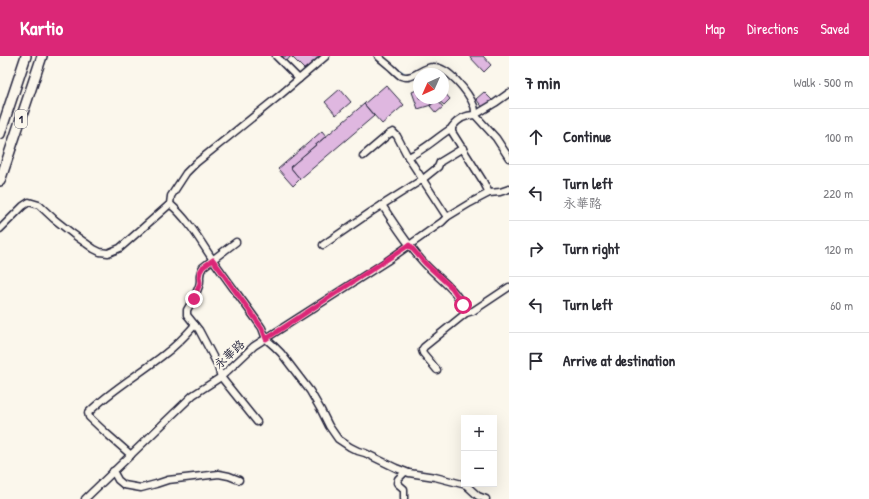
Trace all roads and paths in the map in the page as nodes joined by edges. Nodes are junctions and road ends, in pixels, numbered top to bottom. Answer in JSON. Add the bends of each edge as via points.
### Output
{"nodes":[{"id":1,"x":26,"y":56,"type":"edge"},
{"id":2,"x":42,"y":56,"type":"edge"},
{"id":3,"x":276,"y":56,"type":"edge"},
{"id":4,"x":326,"y":56,"type":"edge"},
{"id":5,"x":378,"y":56,"type":"edge"},
{"id":6,"x":299,"y":79,"type":"junction"},
{"id":7,"x":509,"y":93,"type":"edge"},
{"id":8,"x":475,"y":115,"type":"junction"},
{"id":9,"x":452,"y":128,"type":"junction"},
{"id":10,"x":0,"y":134,"type":"edge"},
{"id":11,"x":463,"y":148,"type":"junction"},
{"id":12,"x":363,"y":156,"type":"dead end"},
{"id":13,"x":408,"y":157,"type":"junction"},
{"id":14,"x":509,"y":158,"type":"edge"},
{"id":15,"x":423,"y":179,"type":"junction"},
{"id":16,"x":0,"y":181,"type":"edge"},
{"id":17,"x":509,"y":189,"type":"edge"},
{"id":18,"x":489,"y":193,"type":"junction"},
{"id":19,"x":170,"y":204,"type":"junction"},
{"id":20,"x":382,"y":205,"type":"junction"},
{"id":21,"x":447,"y":217,"type":"junction"},
{"id":22,"x":0,"y":229,"type":"edge"},
{"id":23,"x":236,"y":242,"type":"dead end"},
{"id":24,"x":409,"y":245,"type":"junction"},
{"id":25,"x":323,"y":246,"type":"dead end"},
{"id":26,"x":213,"y":260,"type":"junction"},
{"id":27,"x":509,"y":287,"type":"edge"},
{"id":28,"x":466,"y":313,"type":"junction"},
{"id":29,"x":195,"y":325,"type":"junction"},
{"id":30,"x":266,"y":339,"type":"junction"},
{"id":31,"x":437,"y":370,"type":"dead end"},
{"id":32,"x":221,"y":377,"type":"junction"},
{"id":33,"x":257,"y":422,"type":"dead end"},
{"id":34,"x":130,"y":455,"type":"junction"},
{"id":35,"x":114,"y":472,"type":"junction"},
{"id":36,"x":405,"y":472,"type":"junction"},
{"id":37,"x":239,"y":480,"type":"dead end"},
{"id":38,"x":478,"y":497,"type":"edge"},
{"id":39,"x":85,"y":499,"type":"edge"},
{"id":40,"x":404,"y":499,"type":"edge"},
{"id":41,"x":486,"y":499,"type":"edge"}],
"edges":[{"from":1,"to":10,"type":"highway","number":"1"},
{"from":2,"to":16,"type":"highway","number":"1"},
{"from":3,"to":6,"type":"street"},
{"from":4,"to":6,"type":"street"},
{"from":5,"to":8,"type":"street","via":[[401,76],[414,75],[432,67],[447,72],[475,106]]},
{"from":6,"to":19,"type":"street","via":[[196,163],[171,196]]},
{"from":7,"to":8,"type":"street"},
{"from":8,"to":9,"type":"street","via":[[467,115],[456,121]]},
{"from":8,"to":14,"type":"street","via":[[496,138]]},
{"from":9,"to":11,"type":"street"},
{"from":9,"to":13,"type":"street"},
{"from":11,"to":15,"type":"street","via":[[440,162],[438,167]]},
{"from":11,"to":18,"type":"street"},
{"from":12,"to":13,"type":"street","via":[[393,132]]},
{"from":13,"to":15,"type":"street"},
{"from":15,"to":20,"type":"street"},
{"from":15,"to":21,"type":"street"},
{"from":17,"to":18,"type":"street","name":"永華路"},
{"from":18,"to":21,"type":"street","name":"永華路"},
{"from":19,"to":22,"type":"street","via":[[120,248],[108,253],[94,249],[39,204],[29,202]]},
{"from":19,"to":26,"type":"street","via":[[186,220]]},
{"from":20,"to":24,"type":"street"},
{"from":20,"to":25,"type":"street"},
{"from":21,"to":24,"type":"street","name":"永華路"},
{"from":23,"to":26,"type":"street"},
{"from":24,"to":28,"type":"street","via":[[452,288]]},
{"from":24,"to":30,"type":"street","name":"永華路"},
{"from":26,"to":29,"type":"street","via":[[200,272],[200,283],[187,310]]},
{"from":26,"to":30,"type":"street","via":[[262,328]]},
{"from":27,"to":28,"type":"street","via":[[474,311]]},
{"from":28,"to":31,"type":"street","via":[[422,349]]},
{"from":29,"to":32,"type":"street","via":[[217,364]]},
{"from":29,"to":34,"type":"street","via":[[167,353],[104,397],[88,413]]},
{"from":30,"to":32,"type":"street","name":"永華路","via":[[254,346]]},
{"from":30,"to":36,"type":"street","via":[[303,382],[338,439]]},
{"from":32,"to":33,"type":"street"},
{"from":32,"to":34,"type":"street","name":"永華路","via":[[193,395]]},
{"from":34,"to":35,"type":"street","name":"永華路"},
{"from":35,"to":37,"type":"street","via":[[124,485],[141,488],[168,480],[219,474]]},
{"from":35,"to":39,"type":"street","name":"永華路"},
{"from":36,"to":38,"type":"street","via":[[466,485]]},
{"from":36,"to":40,"type":"street","via":[[397,482],[404,489]]},
{"from":38,"to":41,"type":"street"}]}
